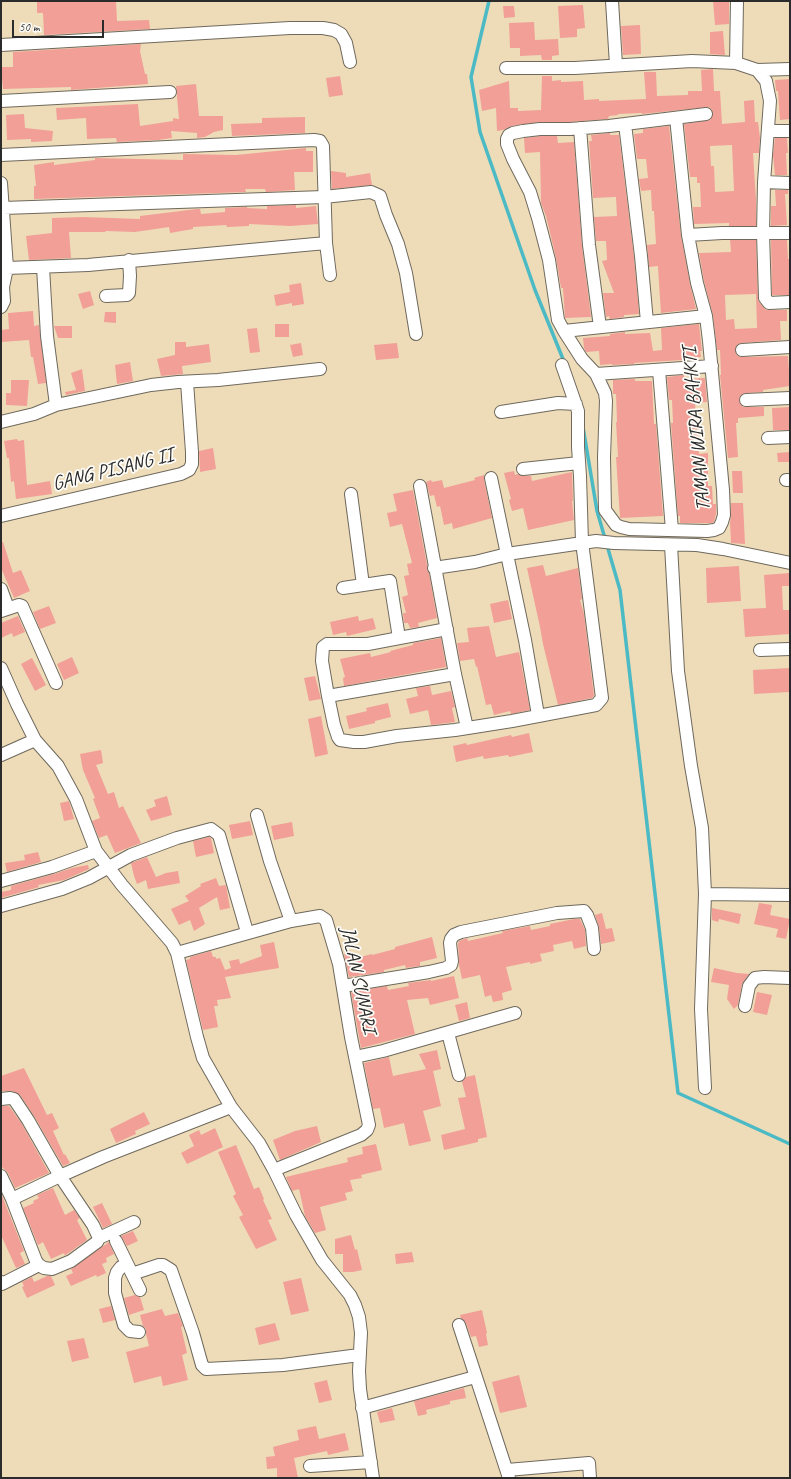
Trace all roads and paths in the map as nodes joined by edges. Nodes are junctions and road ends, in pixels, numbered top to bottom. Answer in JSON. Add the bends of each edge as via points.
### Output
{"nodes":[{"id":1,"x":612,"y":1,"type":"edge"},
{"id":2,"x":737,"y":1,"type":"edge"},
{"id":3,"x":1,"y":45,"type":"edge"},
{"id":4,"x":350,"y":62,"type":"dead end"},
{"id":5,"x":736,"y":63,"type":"junction"},
{"id":6,"x":616,"y":65,"type":"junction"},
{"id":7,"x":506,"y":68,"type":"dead end"},
{"id":8,"x":790,"y":69,"type":"edge"},
{"id":9,"x":757,"y":70,"type":"junction"},
{"id":10,"x":170,"y":92,"type":"dead end"},
{"id":11,"x":1,"y":101,"type":"edge"},
{"id":12,"x":706,"y":114,"type":"dead end"},
{"id":13,"x":676,"y":118,"type":"junction"},
{"id":14,"x":625,"y":124,"type":"junction"},
{"id":15,"x":580,"y":128,"type":"junction"},
{"id":16,"x":790,"y":131,"type":"edge"},
{"id":17,"x":768,"y":132,"type":"junction"},
{"id":18,"x":1,"y":156,"type":"edge"},
{"id":19,"x":764,"y":182,"type":"junction"},
{"id":20,"x":1,"y":183,"type":"edge"},
{"id":21,"x":790,"y":183,"type":"edge"},
{"id":22,"x":324,"y":197,"type":"junction"},
{"id":23,"x":3,"y":208,"type":"junction"},
{"id":24,"x":763,"y":233,"type":"junction"},
{"id":25,"x":790,"y":233,"type":"edge"},
{"id":26,"x":688,"y":235,"type":"junction"},
{"id":27,"x":326,"y":243,"type":"junction"},
{"id":28,"x":128,"y":260,"type":"junction"},
{"id":29,"x":43,"y":267,"type":"junction"},
{"id":30,"x":7,"y":268,"type":"junction"},
{"id":31,"x":330,"y":275,"type":"dead end"},
{"id":32,"x":106,"y":296,"type":"dead end"},
{"id":33,"x":790,"y":302,"type":"edge"},
{"id":34,"x":1,"y":306,"type":"edge"},
{"id":35,"x":706,"y":316,"type":"junction"},
{"id":36,"x":647,"y":322,"type":"junction"},
{"id":37,"x":600,"y":327,"type":"junction"},
{"id":38,"x":564,"y":331,"type":"junction"},
{"id":39,"x":416,"y":334,"type":"dead end"},
{"id":40,"x":790,"y":347,"type":"edge"},
{"id":41,"x":742,"y":350,"type":"dead end"},
{"id":42,"x":562,"y":365,"type":"dead end"},
{"id":43,"x":712,"y":366,"type":"junction"},
{"id":44,"x":320,"y":369,"type":"dead end"},
{"id":45,"x":660,"y":370,"type":"junction"},
{"id":46,"x":596,"y":374,"type":"junction"},
{"id":47,"x":187,"y":382,"type":"junction"},
{"id":48,"x":790,"y":398,"type":"edge"},
{"id":49,"x":746,"y":400,"type":"dead end"},
{"id":50,"x":576,"y":404,"type":"junction"},
{"id":51,"x":56,"y":405,"type":"junction"},
{"id":52,"x":501,"y":412,"type":"dead end"},
{"id":53,"x":1,"y":422,"type":"edge"},
{"id":54,"x":790,"y":437,"type":"edge"},
{"id":55,"x":768,"y":438,"type":"dead end"},
{"id":56,"x":579,"y":463,"type":"junction"},
{"id":57,"x":523,"y":469,"type":"dead end"},
{"id":58,"x":491,"y":478,"type":"dead end"},
{"id":59,"x":420,"y":486,"type":"dead end"},
{"id":60,"x":350,"y":494,"type":"dead end"},
{"id":61,"x":2,"y":512,"type":"edge"},
{"id":62,"x":672,"y":530,"type":"junction"},
{"id":63,"x":582,"y":542,"type":"junction"},
{"id":64,"x":671,"y":545,"type":"junction"},
{"id":65,"x":507,"y":554,"type":"junction"},
{"id":66,"x":790,"y":564,"type":"edge"},
{"id":67,"x":434,"y":568,"type":"junction"},
{"id":68,"x":363,"y":585,"type":"junction"},
{"id":69,"x":343,"y":588,"type":"dead end"},
{"id":70,"x":1,"y":589,"type":"edge"},
{"id":71,"x":5,"y":609,"type":"edge"},
{"id":72,"x":447,"y":629,"type":"junction"},
{"id":73,"x":399,"y":638,"type":"junction"},
{"id":74,"x":790,"y":649,"type":"edge"},
{"id":75,"x":760,"y":650,"type":"dead end"},
{"id":76,"x":1,"y":668,"type":"edge"},
{"id":77,"x":455,"y":674,"type":"junction"},
{"id":78,"x":56,"y":683,"type":"dead end"},
{"id":79,"x":328,"y":696,"type":"junction"},
{"id":80,"x":538,"y":715,"type":"junction"},
{"id":81,"x":467,"y":728,"type":"junction"},
{"id":82,"x":35,"y":740,"type":"junction"},
{"id":83,"x":1,"y":755,"type":"edge"},
{"id":84,"x":256,"y":815,"type":"dead end"},
{"id":85,"x":96,"y":851,"type":"junction"},
{"id":86,"x":109,"y":867,"type":"junction"},
{"id":87,"x":1,"y":880,"type":"edge"},
{"id":88,"x":705,"y":894,"type":"junction"},
{"id":89,"x":790,"y":895,"type":"edge"},
{"id":90,"x":1,"y":906,"type":"edge"},
{"id":91,"x":291,"y":921,"type":"junction"},
{"id":92,"x":247,"y":932,"type":"junction"},
{"id":93,"x":594,"y":949,"type":"dead end"},
{"id":94,"x":177,"y":953,"type":"junction"},
{"id":95,"x":790,"y":978,"type":"edge"},
{"id":96,"x":343,"y":986,"type":"junction"},
{"id":97,"x":745,"y":1006,"type":"dead end"},
{"id":98,"x":515,"y":1013,"type":"dead end"},
{"id":99,"x":448,"y":1033,"type":"junction"},
{"id":100,"x":355,"y":1057,"type":"junction"},
{"id":101,"x":459,"y":1075,"type":"dead end"},
{"id":102,"x":705,"y":1088,"type":"dead end"},
{"id":103,"x":1,"y":1100,"type":"edge"},
{"id":104,"x":232,"y":1107,"type":"junction"},
{"id":105,"x":274,"y":1170,"type":"junction"},
{"id":106,"x":1,"y":1176,"type":"edge"},
{"id":107,"x":60,"y":1176,"type":"junction"},
{"id":108,"x":12,"y":1199,"type":"junction"},
{"id":109,"x":134,"y":1222,"type":"dead end"},
{"id":110,"x":99,"y":1238,"type":"junction"},
{"id":111,"x":116,"y":1241,"type":"dead end"},
{"id":112,"x":39,"y":1265,"type":"junction"},
{"id":113,"x":130,"y":1269,"type":"junction"},
{"id":114,"x":1,"y":1282,"type":"edge"},
{"id":115,"x":140,"y":1290,"type":"dead end"},
{"id":116,"x":459,"y":1325,"type":"dead end"},
{"id":117,"x":139,"y":1332,"type":"dead end"},
{"id":118,"x":359,"y":1355,"type":"junction"},
{"id":119,"x":475,"y":1377,"type":"junction"},
{"id":120,"x":362,"y":1408,"type":"junction"},
{"id":121,"x":372,"y":1462,"type":"junction"},
{"id":122,"x":310,"y":1466,"type":"dead end"},
{"id":123,"x":508,"y":1474,"type":"edge"},
{"id":124,"x":373,"y":1478,"type":"edge"},
{"id":125,"x":590,"y":1478,"type":"edge"}],
"edges":[{"from":1,"to":6,"type":"street"},
{"from":2,"to":5,"type":"street"},
{"from":3,"to":4,"type":"street","via":[[323,28],[341,34],[346,42]]},
{"from":5,"to":6,"type":"street","via":[[685,61]]},
{"from":5,"to":9,"type":"street"},
{"from":6,"to":7,"type":"street"},
{"from":8,"to":9,"type":"street"},
{"from":9,"to":17,"type":"street","via":[[766,80],[768,88]]},
{"from":10,"to":11,"type":"street"},
{"from":12,"to":13,"type":"street","name":"TAMAN WIRA BAHKTI"},
{"from":13,"to":14,"type":"street","name":"TAMAN WIRA BAHKTI"},
{"from":13,"to":26,"type":"street","name":"TAMAN WIRA BAHKTI"},
{"from":14,"to":15,"type":"street","name":"TAMAN WIRA BAHKTI"},
{"from":14,"to":36,"type":"street"},
{"from":15,"to":37,"type":"street"},
{"from":15,"to":38,"type":"street","name":"TAMAN WIRA BAHKTI","via":[[523,131],[513,133],[507,139],[510,152],[530,192],[538,218],[549,260],[558,320]]},
{"from":16,"to":17,"type":"street"},
{"from":17,"to":19,"type":"street"},
{"from":18,"to":22,"type":"street","via":[[314,140],[320,141],[323,146]]},
{"from":19,"to":21,"type":"street"},
{"from":19,"to":24,"type":"street"},
{"from":20,"to":23,"type":"street"},
{"from":22,"to":23,"type":"street"},
{"from":22,"to":27,"type":"street"},
{"from":22,"to":39,"type":"street","via":[[371,192],[380,196],[402,257]]},
{"from":23,"to":30,"type":"street"},
{"from":24,"to":25,"type":"street"},
{"from":24,"to":26,"type":"street"},
{"from":24,"to":33,"type":"street","via":[[765,298],[769,303]]},
{"from":26,"to":35,"type":"street","name":"TAMAN WIRA BAHKTI"},
{"from":27,"to":28,"type":"street"},
{"from":27,"to":31,"type":"street"},
{"from":28,"to":29,"type":"street"},
{"from":28,"to":32,"type":"street","via":[[129,292]]},
{"from":29,"to":30,"type":"street"},
{"from":29,"to":51,"type":"street","via":[[47,336]]},
{"from":30,"to":34,"type":"street","via":[[3,287],[4,301]]},
{"from":35,"to":36,"type":"street"},
{"from":35,"to":43,"type":"street","name":"TAMAN WIRA BAHKTI"},
{"from":36,"to":37,"type":"street"},
{"from":37,"to":38,"type":"street"},
{"from":38,"to":46,"type":"street","name":"TAMAN WIRA BAHKTI","via":[[582,359]]},
{"from":40,"to":41,"type":"street"},
{"from":42,"to":50,"type":"street"},
{"from":43,"to":45,"type":"street"},
{"from":43,"to":62,"type":"street","name":"TAMAN WIRA BAHKTI","via":[[724,515],[719,528],[714,530]]},
{"from":44,"to":47,"type":"street"},
{"from":45,"to":46,"type":"street"},
{"from":45,"to":62,"type":"street"},
{"from":46,"to":62,"type":"street","name":"TAMAN WIRA BAHKTI","via":[[606,401],[605,510],[621,528]]},
{"from":47,"to":51,"type":"street","via":[[151,385]]},
{"from":47,"to":61,"type":"street","name":"GANG PISANG II","via":[[192,452],[189,470],[181,474]]},
{"from":48,"to":49,"type":"street"},
{"from":50,"to":52,"type":"street"},
{"from":50,"to":56,"type":"street"},
{"from":51,"to":53,"type":"street","via":[[34,414]]},
{"from":54,"to":55,"type":"street"},
{"from":56,"to":57,"type":"street"},
{"from":56,"to":63,"type":"street"},
{"from":58,"to":65,"type":"street"},
{"from":59,"to":67,"type":"street"},
{"from":60,"to":68,"type":"street"},
{"from":63,"to":64,"type":"street"},
{"from":63,"to":65,"type":"street"},
{"from":63,"to":80,"type":"street","via":[[602,698],[596,705]]},
{"from":64,"to":66,"type":"street","via":[[723,549]]},
{"from":64,"to":88,"type":"street","via":[[678,671],[702,828]]},
{"from":65,"to":67,"type":"street"},
{"from":65,"to":80,"type":"street"},
{"from":67,"to":72,"type":"street"},
{"from":68,"to":69,"type":"street"},
{"from":68,"to":73,"type":"street","via":[[390,581]]},
{"from":70,"to":71,"type":"street"},
{"from":71,"to":78,"type":"street","via":[[22,606]]},
{"from":72,"to":73,"type":"street"},
{"from":72,"to":77,"type":"street"},
{"from":73,"to":79,"type":"street","via":[[368,644],[327,644],[323,647],[322,661]]},
{"from":74,"to":75,"type":"street"},
{"from":76,"to":82,"type":"street"},
{"from":77,"to":79,"type":"street"},
{"from":77,"to":81,"type":"street"},
{"from":79,"to":81,"type":"street","via":[[338,737],[344,742],[364,742]]},
{"from":80,"to":81,"type":"street"},
{"from":82,"to":83,"type":"street"},
{"from":82,"to":85,"type":"street","via":[[58,766],[76,799]]},
{"from":84,"to":91,"type":"street"},
{"from":85,"to":86,"type":"street"},
{"from":85,"to":87,"type":"street","via":[[52,867]]},
{"from":86,"to":90,"type":"street","via":[[62,889]]},
{"from":86,"to":92,"type":"street","via":[[154,846],[211,829],[219,835]]},
{"from":86,"to":94,"type":"street","via":[[164,933]]},
{"from":88,"to":89,"type":"street"},
{"from":88,"to":102,"type":"street","via":[[701,1009]]},
{"from":91,"to":92,"type":"street","name":"JALAN SUNARI"},
{"from":91,"to":96,"type":"street","name":"JALAN SUNARI","via":[[320,916],[326,920]]},
{"from":92,"to":94,"type":"street","name":"JALAN SUNARI"},
{"from":93,"to":96,"type":"street","via":[[592,928],[584,911],[557,913],[454,935],[450,943],[452,961],[446,968]]},
{"from":94,"to":104,"type":"street","via":[[203,1058]]},
{"from":95,"to":97,"type":"street","via":[[755,978],[749,986]]},
{"from":96,"to":100,"type":"street","name":"JALAN SUNARI"},
{"from":98,"to":99,"type":"street"},
{"from":99,"to":100,"type":"street"},
{"from":99,"to":101,"type":"street"},
{"from":100,"to":105,"type":"street","name":"JALAN SUNARI","via":[[370,1121],[367,1130],[346,1142]]},
{"from":103,"to":107,"type":"street","via":[[14,1099]]},
{"from":104,"to":105,"type":"street"},
{"from":104,"to":107,"type":"street"},
{"from":105,"to":118,"type":"street","via":[[309,1239],[355,1305],[359,1317]]},
{"from":106,"to":108,"type":"street"},
{"from":107,"to":108,"type":"street"},
{"from":107,"to":110,"type":"street"},
{"from":108,"to":112,"type":"street"},
{"from":109,"to":110,"type":"street"},
{"from":110,"to":112,"type":"street","via":[[92,1247],[62,1265],[52,1269]]},
{"from":111,"to":113,"type":"street"},
{"from":112,"to":114,"type":"street","via":[[2,1284]]},
{"from":113,"to":115,"type":"street"},
{"from":113,"to":117,"type":"street","via":[[121,1268],[117,1272],[115,1293],[124,1325],[130,1331]]},
{"from":113,"to":118,"type":"street","via":[[163,1265],[171,1270],[203,1368],[209,1370],[283,1365]]},
{"from":116,"to":119,"type":"street"},
{"from":118,"to":120,"type":"street"},
{"from":119,"to":120,"type":"street"},
{"from":119,"to":123,"type":"street"},
{"from":120,"to":121,"type":"street"},
{"from":121,"to":122,"type":"street"},
{"from":121,"to":124,"type":"street"},
{"from":123,"to":125,"type":"street","via":[[589,1463]]}]}
